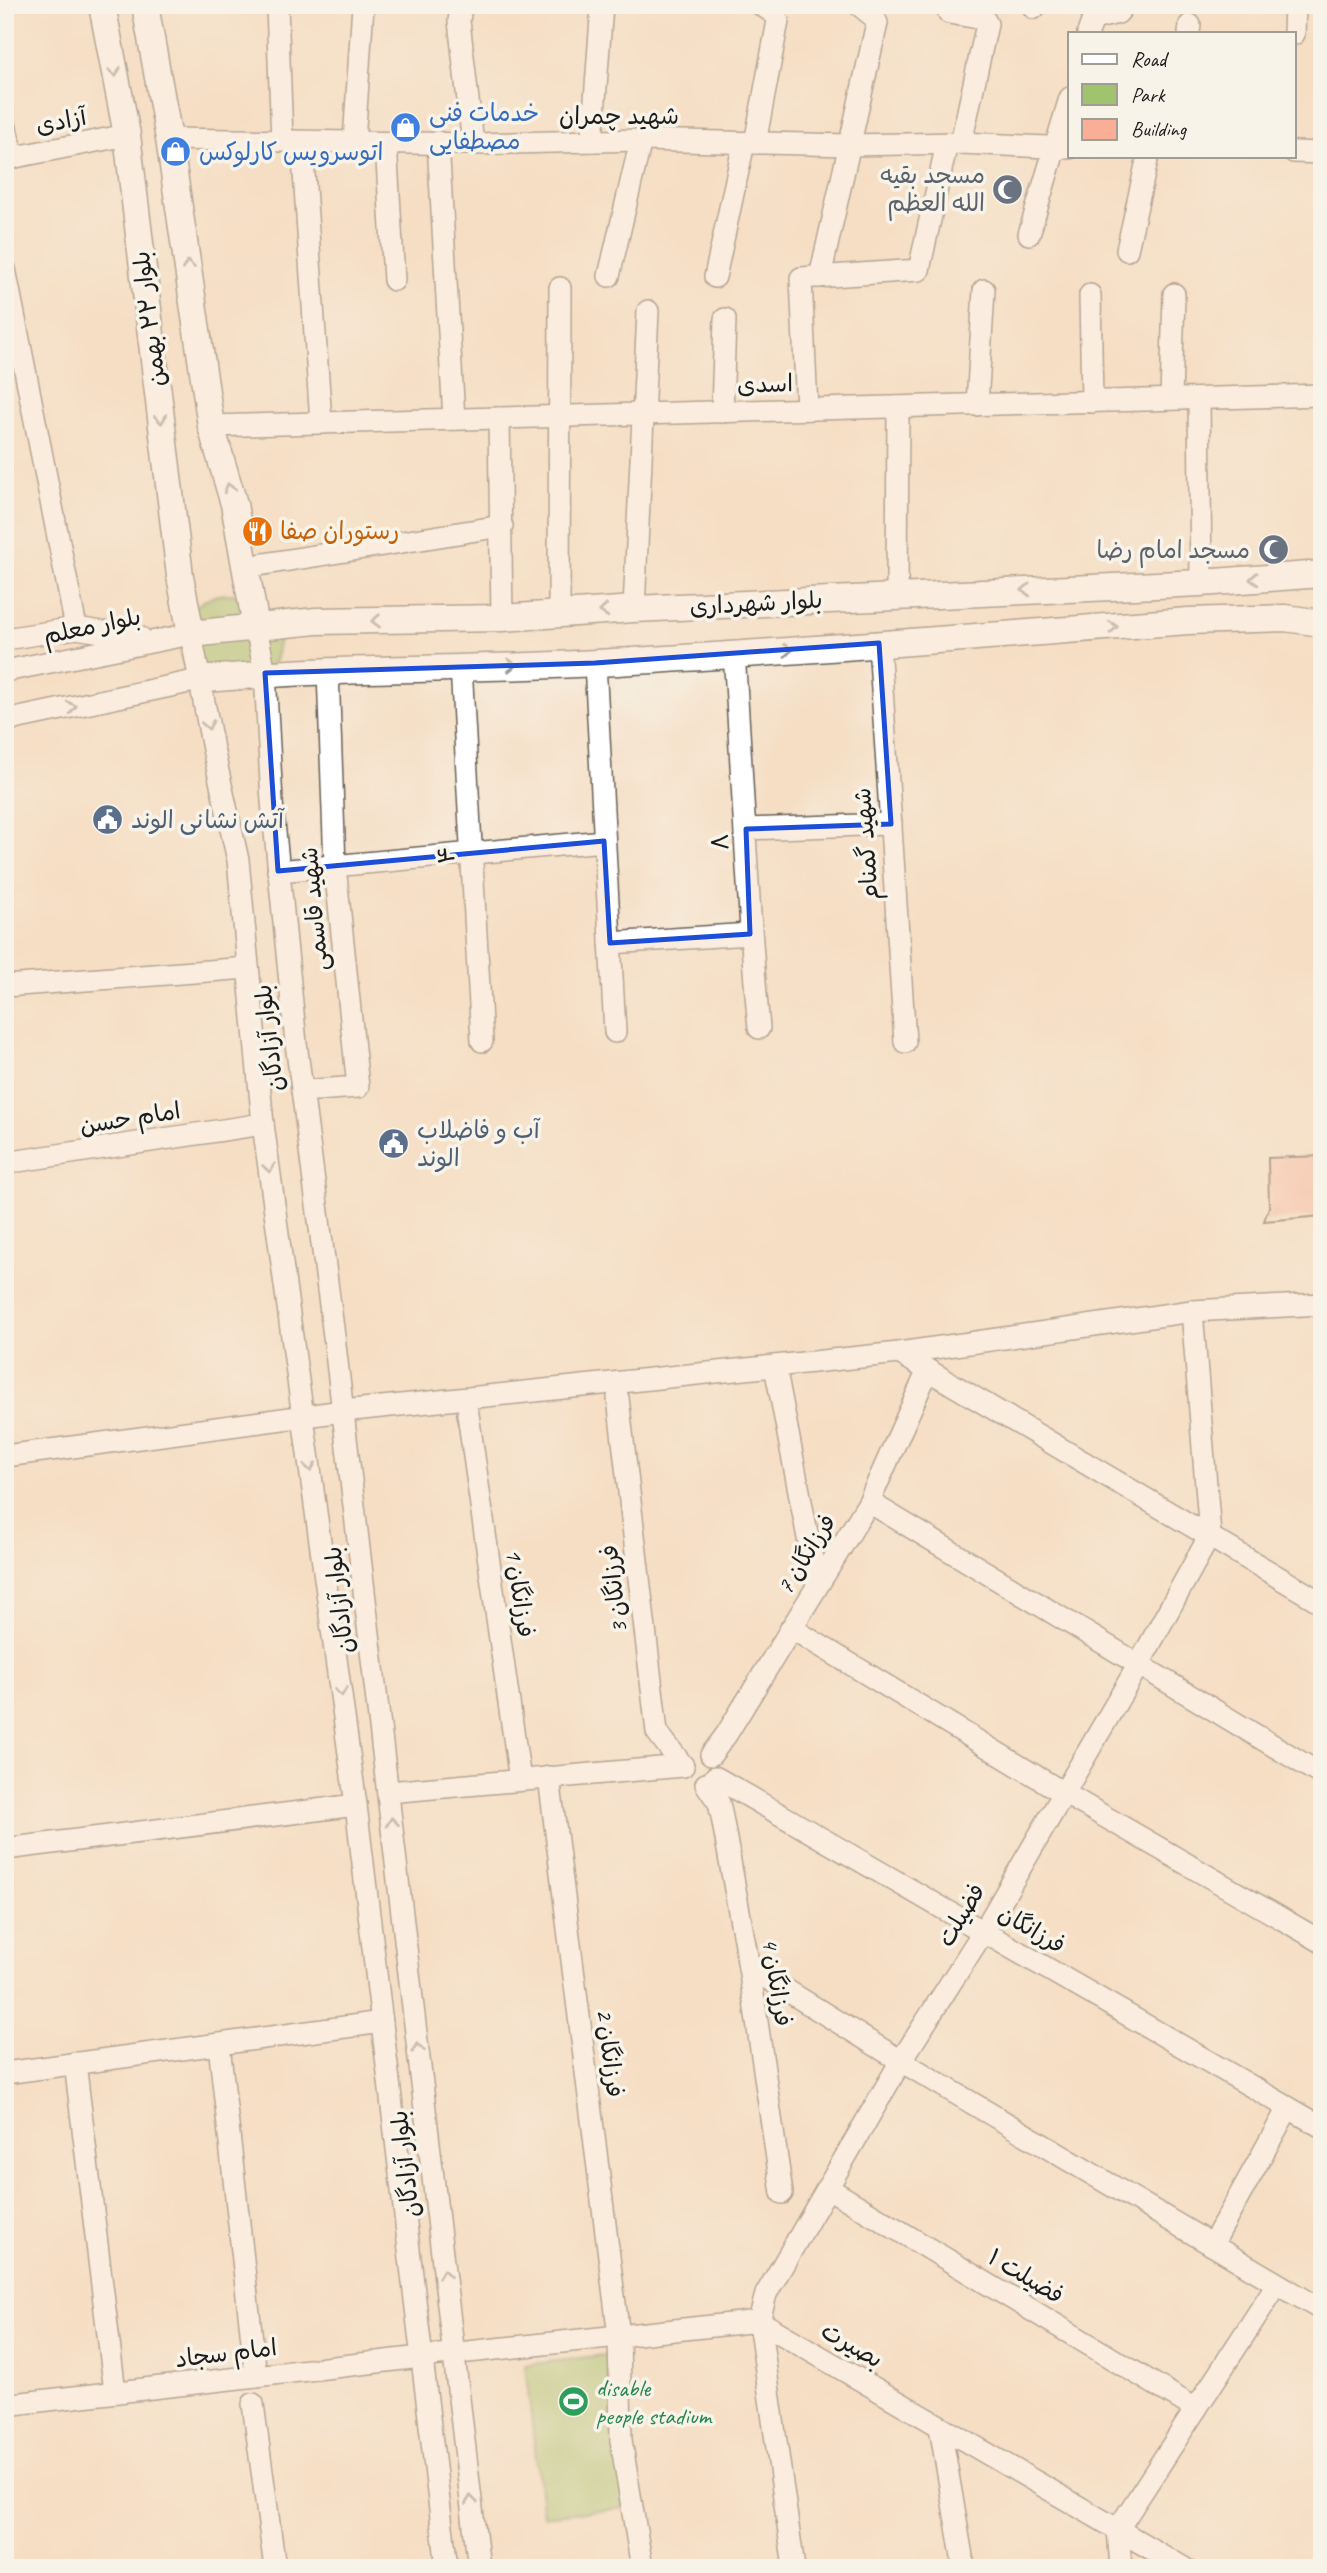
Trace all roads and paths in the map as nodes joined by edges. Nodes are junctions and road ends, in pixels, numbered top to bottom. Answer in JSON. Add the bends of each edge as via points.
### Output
{"nodes":[{"id":1,"x":102,"y":5,"type":"edge"},
{"id":2,"x":145,"y":5,"type":"edge"},
{"id":3,"x":277,"y":5,"type":"edge"},
{"id":4,"x":363,"y":5,"type":"edge"},
{"id":5,"x":460,"y":5,"type":"edge"},
{"id":6,"x":602,"y":5,"type":"edge"},
{"id":7,"x":761,"y":5,"type":"edge"},
{"id":8,"x":859,"y":5,"type":"edge"},
{"id":9,"x":946,"y":5,"type":"edge"},
{"id":10,"x":1125,"y":5,"type":"edge"},
{"id":11,"x":1295,"y":5,"type":"edge"},
{"id":12,"x":1088,"y":32,"type":"edge"},
{"id":13,"x":1294,"y":32,"type":"edge"},
{"id":14,"x":1068,"y":112,"type":"edge"},
{"id":15,"x":5,"y":124,"type":"edge"},
{"id":16,"x":127,"y":135,"type":"junction"},
{"id":17,"x":169,"y":139,"type":"junction"},
{"id":18,"x":641,"y":140,"type":"junction"},
{"id":19,"x":592,"y":141,"type":"junction"},
{"id":20,"x":292,"y":142,"type":"junction"},
{"id":21,"x":354,"y":142,"type":"junction"},
{"id":22,"x":438,"y":142,"type":"junction"},
{"id":23,"x":386,"y":143,"type":"junction"},
{"id":24,"x":750,"y":143,"type":"junction"},
{"id":25,"x":954,"y":143,"type":"junction"},
{"id":26,"x":473,"y":145,"type":"junction"},
{"id":27,"x":848,"y":145,"type":"junction"},
{"id":28,"x":1063,"y":148,"type":"edge"},
{"id":29,"x":1296,"y":152,"type":"edge"},
{"id":30,"x":1322,"y":153,"type":"edge"},
{"id":31,"x":1148,"y":158,"type":"edge"},
{"id":32,"x":9,"y":159,"type":"edge"},
{"id":33,"x":1029,"y":234,"type":"dead end"},
{"id":34,"x":1127,"y":250,"type":"dead end"},
{"id":35,"x":5,"y":270,"type":"edge"},
{"id":36,"x":609,"y":276,"type":"dead end"},
{"id":37,"x":715,"y":277,"type":"dead end"},
{"id":38,"x":820,"y":277,"type":"junction"},
{"id":39,"x":394,"y":281,"type":"dead end"},
{"id":40,"x":561,"y":288,"type":"dead end"},
{"id":41,"x":984,"y":290,"type":"dead end"},
{"id":42,"x":1174,"y":293,"type":"dead end"},
{"id":43,"x":1090,"y":295,"type":"dead end"},
{"id":44,"x":648,"y":311,"type":"dead end"},
{"id":45,"x":725,"y":319,"type":"dead end"},
{"id":46,"x":1322,"y":395,"type":"edge"},
{"id":47,"x":1171,"y":399,"type":"junction"},
{"id":48,"x":1199,"y":399,"type":"junction"},
{"id":49,"x":1092,"y":402,"type":"junction"},
{"id":50,"x":977,"y":405,"type":"junction"},
{"id":51,"x":898,"y":407,"type":"junction"},
{"id":52,"x":807,"y":410,"type":"junction"},
{"id":53,"x":722,"y":412,"type":"junction"},
{"id":54,"x":643,"y":414,"type":"junction"},
{"id":55,"x":561,"y":416,"type":"junction"},
{"id":56,"x":499,"y":418,"type":"junction"},
{"id":57,"x":454,"y":419,"type":"junction"},
{"id":58,"x":321,"y":423,"type":"junction"},
{"id":59,"x":211,"y":426,"type":"junction"},
{"id":60,"x":502,"y":526,"type":"junction"},
{"id":61,"x":246,"y":567,"type":"junction"},
{"id":62,"x":1322,"y":574,"type":"edge"},
{"id":63,"x":1201,"y":583,"type":"junction"},
{"id":64,"x":897,"y":596,"type":"junction"},
{"id":65,"x":634,"y":609,"type":"junction"},
{"id":66,"x":559,"y":615,"type":"junction"},
{"id":67,"x":502,"y":618,"type":"junction"},
{"id":68,"x":1322,"y":623,"type":"edge"},
{"id":69,"x":256,"y":627,"type":"junction"},
{"id":70,"x":76,"y":628,"type":"junction"},
{"id":71,"x":191,"y":634,"type":"junction"},
{"id":72,"x":5,"y":639,"type":"edge"},
{"id":73,"x":153,"y":640,"type":"junction"},
{"id":74,"x":879,"y":643,"type":"junction"},
{"id":75,"x":734,"y":654,"type":"junction"},
{"id":76,"x":595,"y":663,"type":"junction"},
{"id":77,"x":461,"y":666,"type":"junction"},
{"id":78,"x":5,"y":671,"type":"edge"},
{"id":79,"x":328,"y":671,"type":"junction"},
{"id":80,"x":265,"y":673,"type":"junction"},
{"id":81,"x":200,"y":680,"type":"junction"},
{"id":82,"x":5,"y":721,"type":"edge"},
{"id":83,"x":891,"y":824,"type":"junction"},
{"id":84,"x":746,"y":829,"type":"junction"},
{"id":85,"x":604,"y":841,"type":"junction"},
{"id":86,"x":472,"y":853,"type":"junction"},
{"id":87,"x":335,"y":866,"type":"junction"},
{"id":88,"x":278,"y":871,"type":"junction"},
{"id":89,"x":750,"y":934,"type":"junction"},
{"id":90,"x":610,"y":943,"type":"junction"},
{"id":91,"x":248,"y":968,"type":"junction"},
{"id":92,"x":5,"y":986,"type":"edge"},
{"id":93,"x":759,"y":1028,"type":"dead end"},
{"id":94,"x":615,"y":1032,"type":"dead end"},
{"id":95,"x":482,"y":1041,"type":"dead end"},
{"id":96,"x":905,"y":1042,"type":"dead end"},
{"id":97,"x":302,"y":1091,"type":"junction"},
{"id":98,"x":263,"y":1124,"type":"junction"},
{"id":99,"x":5,"y":1163,"type":"edge"},
{"id":100,"x":1322,"y":1304,"type":"edge"},
{"id":101,"x":1192,"y":1311,"type":"junction"},
{"id":102,"x":900,"y":1353,"type":"junction"},
{"id":103,"x":775,"y":1366,"type":"junction"},
{"id":104,"x":928,"y":1370,"type":"junction"},
{"id":105,"x":618,"y":1398,"type":"dead end"},
{"id":106,"x":343,"y":1411,"type":"junction"},
{"id":107,"x":468,"y":1413,"type":"dead end"},
{"id":108,"x":303,"y":1415,"type":"junction"},
{"id":109,"x":5,"y":1455,"type":"edge"},
{"id":110,"x":869,"y":1502,"type":"junction"},
{"id":111,"x":1210,"y":1535,"type":"junction"},
{"id":112,"x":817,"y":1585,"type":"junction"},
{"id":113,"x":1322,"y":1603,"type":"edge"},
{"id":114,"x":791,"y":1628,"type":"junction"},
{"id":115,"x":1139,"y":1664,"type":"junction"},
{"id":116,"x":711,"y":1755,"type":"junction"},
{"id":117,"x":683,"y":1766,"type":"junction"},
{"id":118,"x":1322,"y":1775,"type":"edge"},
{"id":119,"x":549,"y":1777,"type":"junction"},
{"id":120,"x":520,"y":1780,"type":"junction"},
{"id":121,"x":711,"y":1781,"type":"junction"},
{"id":122,"x":388,"y":1792,"type":"junction"},
{"id":123,"x":1062,"y":1792,"type":"junction"},
{"id":124,"x":356,"y":1805,"type":"junction"},
{"id":125,"x":5,"y":1849,"type":"edge"},
{"id":126,"x":983,"y":1931,"type":"junction"},
{"id":127,"x":1322,"y":1942,"type":"edge"},
{"id":128,"x":749,"y":1967,"type":"junction"},
{"id":129,"x":382,"y":2022,"type":"junction"},
{"id":130,"x":219,"y":2045,"type":"junction"},
{"id":131,"x":901,"y":2061,"type":"junction"},
{"id":132,"x":75,"y":2063,"type":"junction"},
{"id":133,"x":5,"y":2073,"type":"edge"},
{"id":134,"x":1289,"y":2108,"type":"junction"},
{"id":135,"x":1322,"y":2127,"type":"edge"},
{"id":136,"x":828,"y":2188,"type":"junction"},
{"id":137,"x":782,"y":2193,"type":"dead end"},
{"id":138,"x":1212,"y":2245,"type":"junction"},
{"id":139,"x":1277,"y":2284,"type":"junction"},
{"id":140,"x":1322,"y":2310,"type":"edge"},
{"id":141,"x":759,"y":2321,"type":"junction"},
{"id":142,"x":619,"y":2336,"type":"junction"},
{"id":143,"x":453,"y":2353,"type":"junction"},
{"id":144,"x":421,"y":2357,"type":"junction"},
{"id":145,"x":256,"y":2376,"type":"junction"},
{"id":146,"x":114,"y":2392,"type":"junction"},
{"id":147,"x":253,"y":2404,"type":"dead end"},
{"id":148,"x":5,"y":2405,"type":"edge"},
{"id":149,"x":1196,"y":2409,"type":"junction"},
{"id":150,"x":940,"y":2427,"type":"junction"},
{"id":151,"x":1118,"y":2529,"type":"junction"},
{"id":152,"x":275,"y":2568,"type":"edge"},
{"id":153,"x":447,"y":2568,"type":"edge"},
{"id":154,"x":479,"y":2568,"type":"edge"},
{"id":155,"x":642,"y":2568,"type":"edge"},
{"id":156,"x":794,"y":2568,"type":"edge"},
{"id":157,"x":964,"y":2568,"type":"edge"},
{"id":158,"x":1121,"y":2568,"type":"edge"},
{"id":159,"x":1184,"y":2568,"type":"edge"}],
"edges":[{"from":1,"to":16,"type":"main road","name":"بلوار ۲۲ بهمن","one_way":true},
{"from":2,"to":17,"type":"main road","name":"بلوار ۲۲ بهمن"},
{"from":3,"to":20,"type":"street"},
{"from":4,"to":21,"type":"street"},
{"from":5,"to":26,"type":"street"},
{"from":6,"to":19,"type":"street"},
{"from":7,"to":24,"type":"street","via":[[778,21]]},
{"from":8,"to":27,"type":"street","via":[[877,23]]},
{"from":9,"to":25,"type":"street","via":[[949,13],[984,19],[986,24]]},
{"from":10,"to":12,"type":"street","via":[[1118,13],[1093,19]]},
{"from":11,"to":13,"type":"street"},
{"from":14,"to":28,"type":"street"},
{"from":15,"to":32,"type":"street"},
{"from":16,"to":32,"type":"street","name":"آزادی"},
{"from":16,"to":71,"type":"main road","name":"بلوار ۲۲ بهمن","one_way":true,"via":[[178,562]]},
{"from":17,"to":20,"type":"street","name":"شهید چمران"},
{"from":59,"to":17,"type":"main road","name":"بلوار ۲۲ بهمن","one_way":true},
{"from":18,"to":19,"type":"street","name":"شهید چمران"},
{"from":18,"to":24,"type":"street","name":"شهید چمران"},
{"from":18,"to":36,"type":"street"},
{"from":19,"to":26,"type":"street","name":"شهید چمران"},
{"from":20,"to":21,"type":"street","name":"شهید چمران"},
{"from":20,"to":58,"type":"street"},
{"from":21,"to":23,"type":"street","name":"شهید چمران"},
{"from":22,"to":23,"type":"street","name":"شهید چمران"},
{"from":22,"to":26,"type":"street","name":"شهید چمران"},
{"from":22,"to":57,"type":"street"},
{"from":23,"to":39,"type":"street"},
{"from":24,"to":27,"type":"street","name":"شهید چمران"},
{"from":24,"to":37,"type":"street"},
{"from":25,"to":27,"type":"street","name":"شهید چمران"},
{"from":25,"to":28,"type":"street","name":"شهید چمران"},
{"from":25,"to":38,"type":"street","via":[[919,270]]},
{"from":27,"to":38,"type":"street"},
{"from":28,"to":33,"type":"street"},
{"from":29,"to":30,"type":"street"},
{"from":31,"to":34,"type":"street"},
{"from":35,"to":70,"type":"street"},
{"from":38,"to":52,"type":"street","via":[[801,278]]},
{"from":40,"to":55,"type":"street"},
{"from":41,"to":50,"type":"street"},
{"from":42,"to":47,"type":"street"},
{"from":43,"to":49,"type":"street"},
{"from":44,"to":54,"type":"street"},
{"from":45,"to":53,"type":"street"},
{"from":46,"to":48,"type":"street","name":"اسدی"},
{"from":47,"to":48,"type":"street","name":"اسدی"},
{"from":47,"to":49,"type":"street","name":"اسدی"},
{"from":48,"to":63,"type":"street"},
{"from":49,"to":50,"type":"street","name":"اسدی"},
{"from":50,"to":51,"type":"street","name":"اسدی"},
{"from":51,"to":52,"type":"street","name":"اسدی"},
{"from":51,"to":64,"type":"street"},
{"from":52,"to":53,"type":"street","name":"اسدی"},
{"from":53,"to":54,"type":"street","name":"اسدی"},
{"from":54,"to":55,"type":"street","name":"اسدی"},
{"from":54,"to":65,"type":"street"},
{"from":55,"to":56,"type":"street","name":"اسدی"},
{"from":55,"to":66,"type":"street"},
{"from":56,"to":57,"type":"street","name":"اسدی"},
{"from":56,"to":60,"type":"street"},
{"from":57,"to":58,"type":"street","name":"اسدی"},
{"from":58,"to":59,"type":"street","name":"اسدی"},
{"from":61,"to":59,"type":"main road","name":"بلوار ۲۲ بهمن","one_way":true,"via":[[234,504]]},
{"from":60,"to":61,"type":"street"},
{"from":60,"to":67,"type":"street"},
{"from":61,"to":69,"type":"main road","name":"بلوار ۲۲ بهمن"},
{"from":62,"to":63,"type":"main road","name":"بلوار شهرداری","one_way":true},
{"from":63,"to":64,"type":"main road","name":"بلوار شهرداری","one_way":true},
{"from":64,"to":65,"type":"main road","name":"بلوار شهرداری"},
{"from":65,"to":66,"type":"main road","name":"بلوار شهرداری","one_way":true},
{"from":66,"to":67,"type":"main road","name":"بلوار شهرداری"},
{"from":67,"to":69,"type":"main road","name":"بلوار شهرداری","one_way":true,"via":[[316,621]]},
{"from":74,"to":68,"type":"main road","name":"بلوار شهرداری","one_way":true,"via":[[1188,621],[1285,618]]},
{"from":69,"to":71,"type":"main road","name":"بلوار شهرداری"},
{"from":69,"to":80,"type":"street","name":"بلوار آزادگان"},
{"from":70,"to":72,"type":"street"},
{"from":70,"to":73,"type":"street"},
{"from":71,"to":73,"type":"street","name":"بلوار معلم"},
{"from":71,"to":81,"type":"street","name":"بلوار آزادگان"},
{"from":73,"to":78,"type":"street","name":"بلوار معلم"},
{"from":75,"to":74,"type":"main road","name":"بلوار شهرداری","one_way":true},
{"from":74,"to":83,"type":"street","name":"شهید گمنام"},
{"from":75,"to":76,"type":"main road","name":"بلوار شهرداری"},
{"from":75,"to":84,"type":"street","name":"۸"},
{"from":77,"to":76,"type":"main road","name":"بلوار شهرداری","one_way":true},
{"from":76,"to":85,"type":"street"},
{"from":77,"to":79,"type":"main road","name":"بلوار شهرداری"},
{"from":77,"to":86,"type":"street","name":"۴"},
{"from":79,"to":80,"type":"main road","name":"بلوار شهرداری"},
{"from":79,"to":87,"type":"street","name":"شهید قاسمی"},
{"from":80,"to":81,"type":"main road","name":"بلوار شهرداری"},
{"from":80,"to":88,"type":"street","name":"بلوار آزادگان"},
{"from":82,"to":81,"type":"street","one_way":true},
{"from":81,"to":91,"type":"street","name":"بلوار آزادگان","one_way":true,"via":[[238,860]]},
{"from":83,"to":84,"type":"street"},
{"from":83,"to":96,"type":"street","name":"شهید گمنام"},
{"from":84,"to":89,"type":"street","name":"۸"},
{"from":85,"to":86,"type":"street"},
{"from":85,"to":90,"type":"street"},
{"from":86,"to":87,"type":"street"},
{"from":86,"to":95,"type":"street","name":"۴"},
{"from":87,"to":88,"type":"street"},
{"from":87,"to":97,"type":"street","name":"شهید قاسمی","via":[[358,1087]]},
{"from":88,"to":97,"type":"street","name":"بلوار آزادگان"},
{"from":89,"to":90,"type":"street"},
{"from":89,"to":93,"type":"street","name":"۸"},
{"from":90,"to":94,"type":"street"},
{"from":91,"to":92,"type":"street"},
{"from":91,"to":98,"type":"street","name":"بلوار آزادگان"},
{"from":97,"to":106,"type":"street","name":"بلوار آزادگان"},
{"from":98,"to":99,"type":"street","name":"امام حسن"},
{"from":98,"to":108,"type":"street","name":"بلوار آزادگان","one_way":true},
{"from":100,"to":101,"type":"street"},
{"from":101,"to":102,"type":"street"},
{"from":101,"to":111,"type":"street"},
{"from":102,"to":103,"type":"street"},
{"from":102,"to":104,"type":"street"},
{"from":103,"to":106,"type":"street"},
{"from":103,"to":112,"type":"street"},
{"from":104,"to":110,"type":"street","name":"فرزانگان 7"},
{"from":104,"to":111,"type":"street"},
{"from":105,"to":117,"type":"street","name":"فرزانگان 3","via":[[657,1732]]},
{"from":106,"to":108,"type":"street"},
{"from":106,"to":122,"type":"street","name":"بلوار آزادگان"},
{"from":107,"to":120,"type":"street","name":"فرزانگان 1"},
{"from":108,"to":109,"type":"street"},
{"from":108,"to":124,"type":"street","name":"بلوار آزادگان","one_way":true},
{"from":110,"to":112,"type":"street","name":"فرزانگان 7"},
{"from":110,"to":115,"type":"street"},
{"from":111,"to":113,"type":"street"},
{"from":111,"to":115,"type":"street","name":"فضیلت"},
{"from":112,"to":114,"type":"street","name":"فرزانگان 7"},
{"from":114,"to":116,"type":"street","name":"فرزانگان 7"},
{"from":114,"to":123,"type":"street"},
{"from":115,"to":118,"type":"street"},
{"from":115,"to":123,"type":"street","name":"فضیلت"},
{"from":116,"to":117,"type":"street","via":[[689,1756]]},
{"from":116,"to":121,"type":"street","via":[[717,1765]]},
{"from":117,"to":119,"type":"street"},
{"from":117,"to":121,"type":"street","via":[[686,1777],[695,1784]]},
{"from":119,"to":120,"type":"street"},
{"from":119,"to":142,"type":"street","name":"فرزانگان 2"},
{"from":120,"to":122,"type":"street"},
{"from":121,"to":126,"type":"street","name":"فرزانگان"},
{"from":121,"to":128,"type":"street","name":"فرزانگان 4"},
{"from":143,"to":122,"type":"street","name":"بلوار آزادگان","one_way":true},
{"from":123,"to":126,"type":"street","name":"فضیلت"},
{"from":123,"to":127,"type":"street"},
{"from":124,"to":125,"type":"street"},
{"from":124,"to":129,"type":"street","name":"بلوار آزادگان"},
{"from":126,"to":131,"type":"street","name":"فضیلت"},
{"from":126,"to":134,"type":"street","name":"فرزانگان"},
{"from":128,"to":131,"type":"street"},
{"from":128,"to":137,"type":"street","name":"فرزانگان 4"},
{"from":129,"to":130,"type":"street"},
{"from":129,"to":144,"type":"street","name":"بلوار آزادگان"},
{"from":130,"to":132,"type":"street"},
{"from":130,"to":145,"type":"street"},
{"from":131,"to":136,"type":"street","name":"فضیلت"},
{"from":131,"to":138,"type":"street"},
{"from":132,"to":133,"type":"street"},
{"from":132,"to":146,"type":"street"},
{"from":134,"to":135,"type":"street","name":"فرزانگان"},
{"from":134,"to":138,"type":"street"},
{"from":136,"to":141,"type":"street","name":"فضیلت","via":[[766,2294]]},
{"from":136,"to":149,"type":"street","name":"فضیلت ۱"},
{"from":138,"to":139,"type":"street"},
{"from":139,"to":140,"type":"street"},
{"from":139,"to":149,"type":"street"},
{"from":141,"to":142,"type":"street"},
{"from":141,"to":150,"type":"street","name":"بصیرت"},
{"from":141,"to":156,"type":"street"},
{"from":142,"to":143,"type":"street"},
{"from":142,"to":155,"type":"street","name":"فرزانگان 2","via":[[621,2440]]},
{"from":143,"to":144,"type":"street","name":"امام سجاد"},
{"from":154,"to":143,"type":"street","name":"بلوار آزادگان","one_way":true},
{"from":144,"to":145,"type":"street","name":"امام سجاد"},
{"from":144,"to":153,"type":"street","name":"بلوار آزادگان"},
{"from":145,"to":146,"type":"street","name":"امام سجاد"},
{"from":146,"to":148,"type":"street","name":"امام سجاد"},
{"from":147,"to":152,"type":"street"},
{"from":149,"to":151,"type":"street"},
{"from":150,"to":151,"type":"street","name":"بصیرت"},
{"from":150,"to":157,"type":"street"},
{"from":151,"to":158,"type":"street"},
{"from":151,"to":159,"type":"street","name":"بصیرت"}]}
